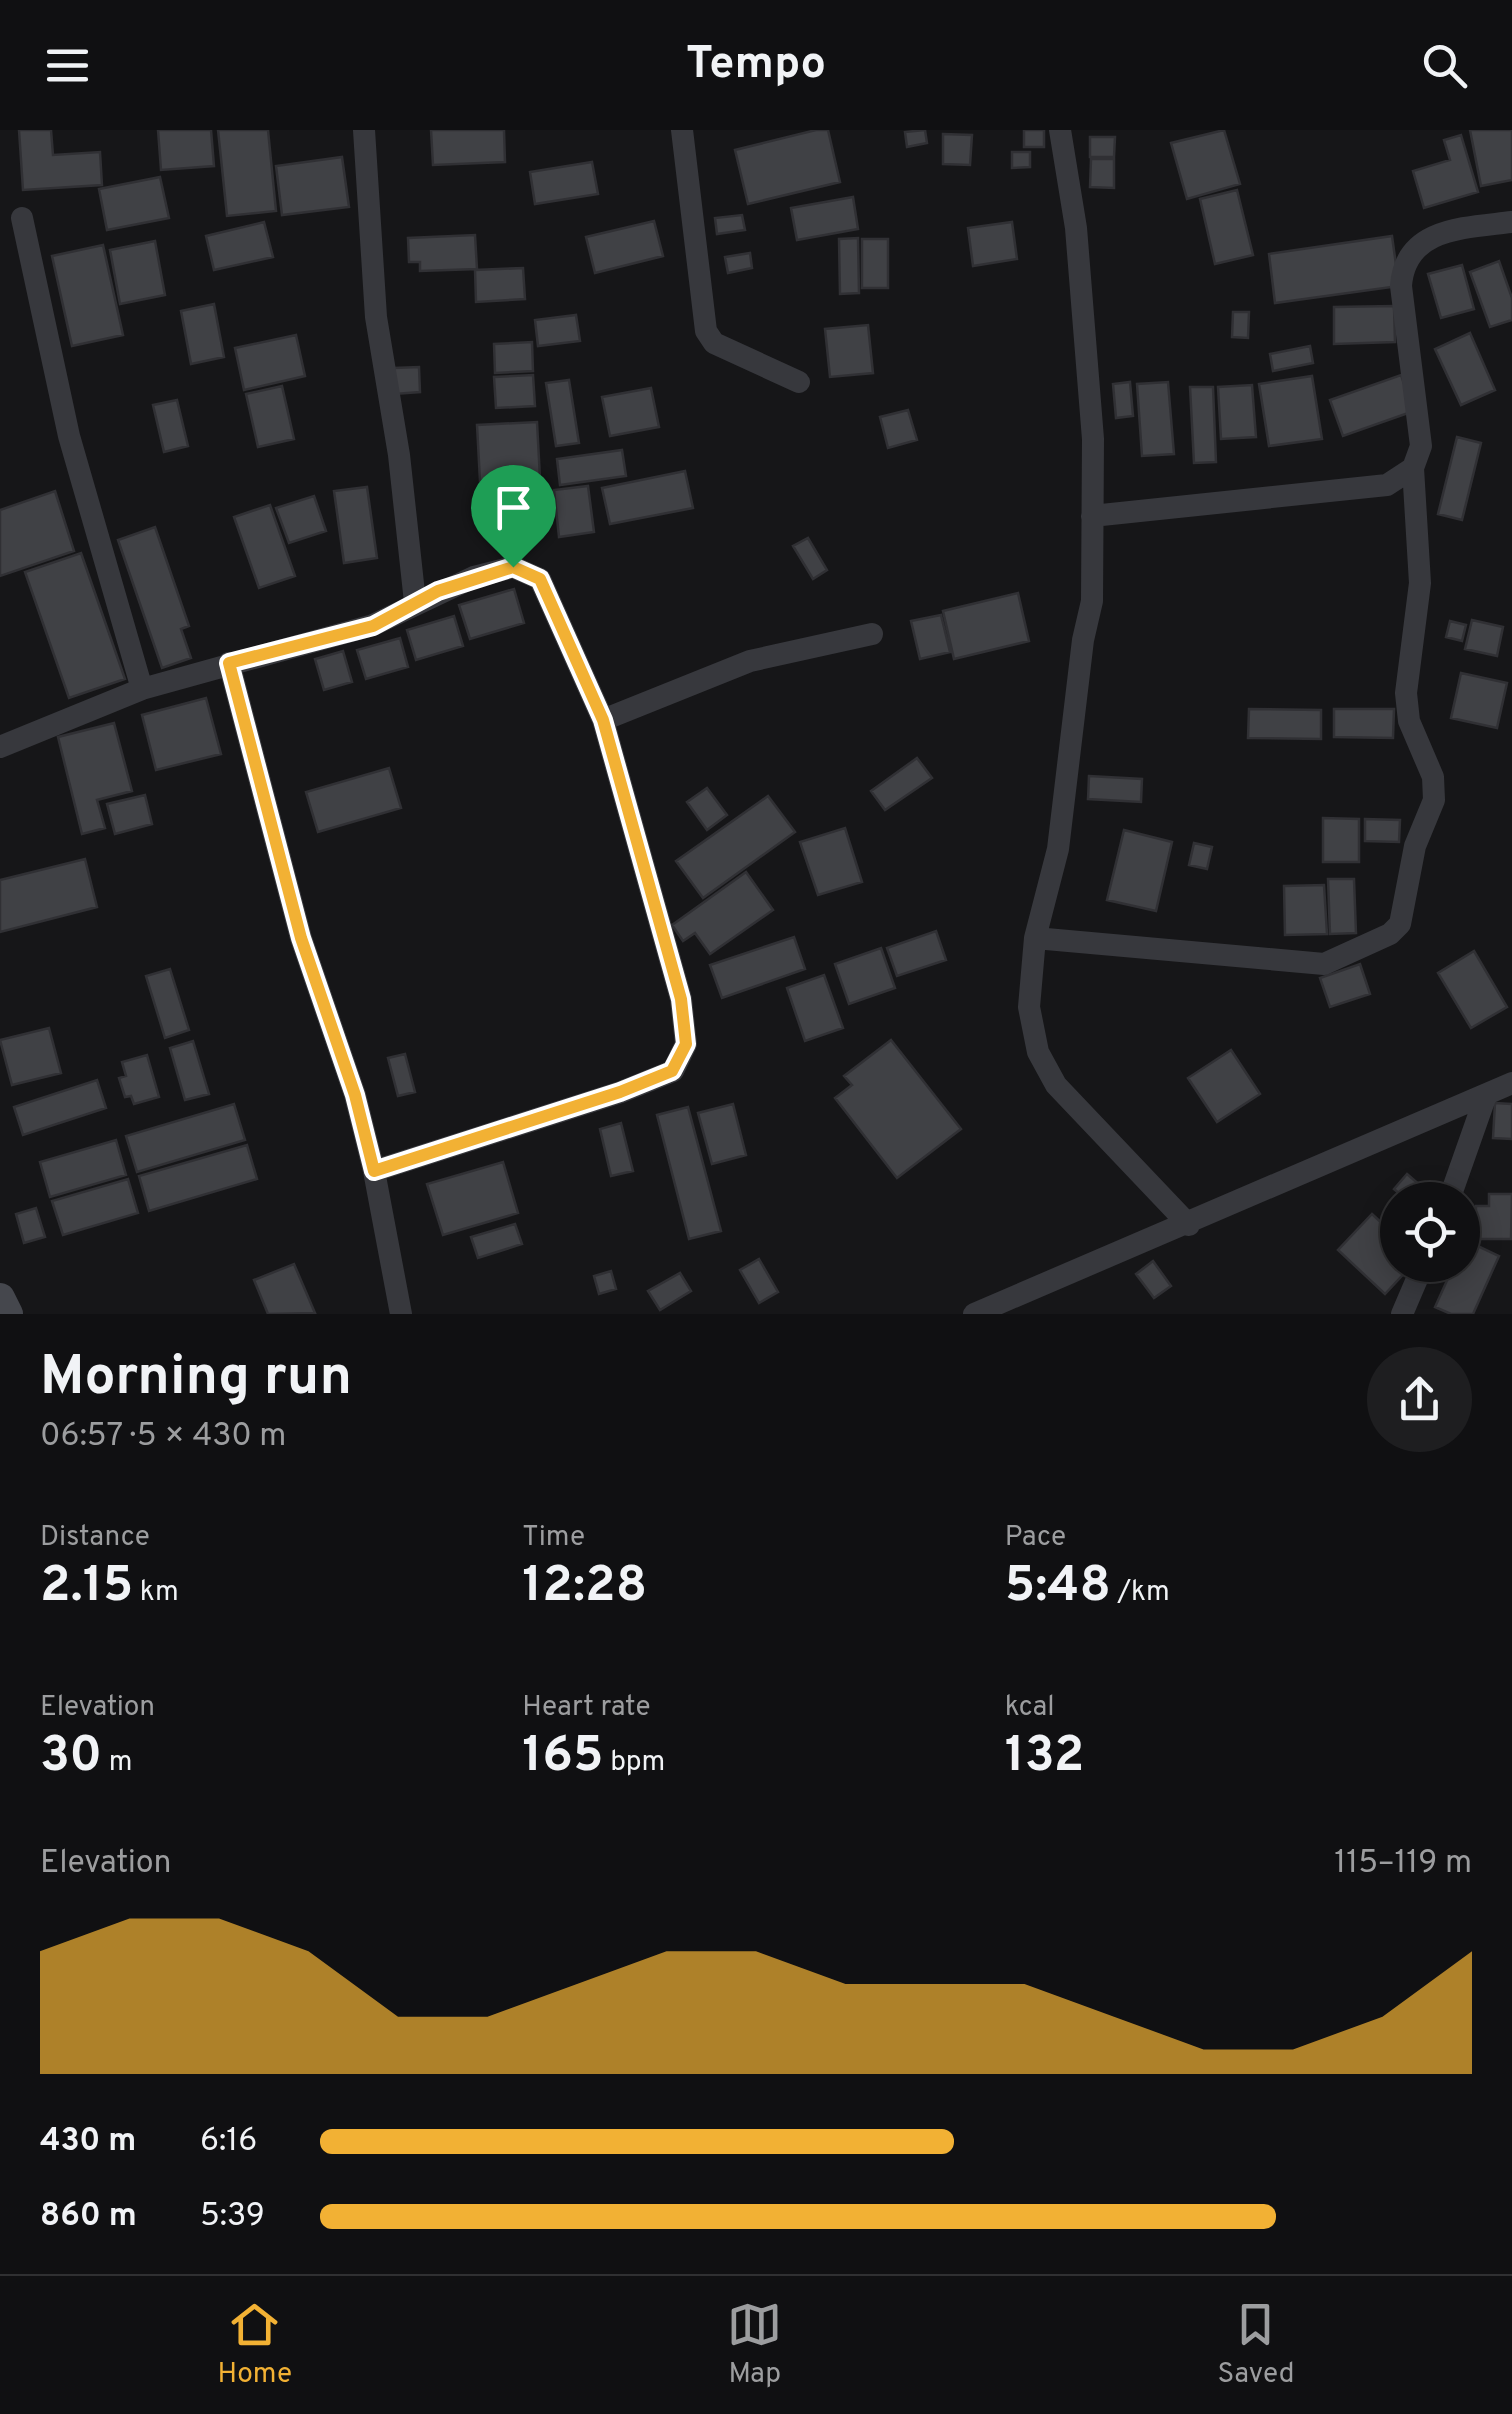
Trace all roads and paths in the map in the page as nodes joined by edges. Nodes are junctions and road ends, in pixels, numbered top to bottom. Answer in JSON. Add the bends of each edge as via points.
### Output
{"nodes":[{"id":1,"x":364,"y":130,"type":"edge"},
{"id":2,"x":682,"y":130,"type":"edge"},
{"id":3,"x":1062,"y":130,"type":"edge"},
{"id":4,"x":22,"y":218,"type":"dead end"},
{"id":5,"x":1512,"y":222,"type":"edge"},
{"id":6,"x":799,"y":382,"type":"dead end"},
{"id":7,"x":1413,"y":468,"type":"junction"},
{"id":8,"x":1092,"y":516,"type":"junction"},
{"id":9,"x":415,"y":602,"type":"junction"},
{"id":10,"x":872,"y":634,"type":"dead end"},
{"id":11,"x":229,"y":663,"type":"junction"},
{"id":12,"x":142,"y":689,"type":"junction"},
{"id":13,"x":603,"y":720,"type":"junction"},
{"id":14,"x":0,"y":746,"type":"edge"},
{"id":15,"x":1035,"y":938,"type":"junction"},
{"id":16,"x":1512,"y":1083,"type":"edge"},
{"id":17,"x":1486,"y":1095,"type":"junction"},
{"id":18,"x":374,"y":1171,"type":"junction"},
{"id":19,"x":1455,"y":1182,"type":"edge"},
{"id":20,"x":1189,"y":1225,"type":"junction"},
{"id":21,"x":1416,"y":1282,"type":"edge"},
{"id":22,"x":401,"y":1314,"type":"edge"},
{"id":23,"x":974,"y":1314,"type":"edge"},
{"id":24,"x":1402,"y":1314,"type":"edge"}],
"edges":[{"from":1,"to":9,"type":"street","via":[[376,317]]},
{"from":2,"to":6,"type":"street","via":[[706,331],[714,343]]},
{"from":3,"to":8,"type":"street","via":[[1093,440]]},
{"from":4,"to":12,"type":"street","via":[[69,436]]},
{"from":5,"to":7,"type":"street","via":[[1459,228],[1417,244],[1402,263],[1421,446]]},
{"from":7,"to":8,"type":"street","via":[[1387,486]]},
{"from":7,"to":15,"type":"street","via":[[1420,583],[1406,693],[1408,721],[1433,777],[1434,800],[1416,846],[1400,924],[1324,964]]},
{"from":8,"to":15,"type":"street","via":[[1092,601],[1058,848]]},
{"from":9,"to":11,"type":"street","via":[[373,626]]},
{"from":9,"to":13,"type":"street","via":[[513,567],[540,579]]},
{"from":10,"to":13,"type":"street","via":[[750,660]]},
{"from":11,"to":12,"type":"street"},
{"from":11,"to":18,"type":"street","via":[[301,938]]},
{"from":12,"to":14,"type":"street"},
{"from":13,"to":18,"type":"street","via":[[681,999],[686,1044],[672,1071]]},
{"from":15,"to":20,"type":"street","via":[[1029,1007],[1038,1052],[1056,1085]]},
{"from":16,"to":17,"type":"street"},
{"from":17,"to":19,"type":"street"},
{"from":17,"to":20,"type":"street"},
{"from":18,"to":22,"type":"street"},
{"from":20,"to":23,"type":"street"},
{"from":21,"to":24,"type":"street"}]}
